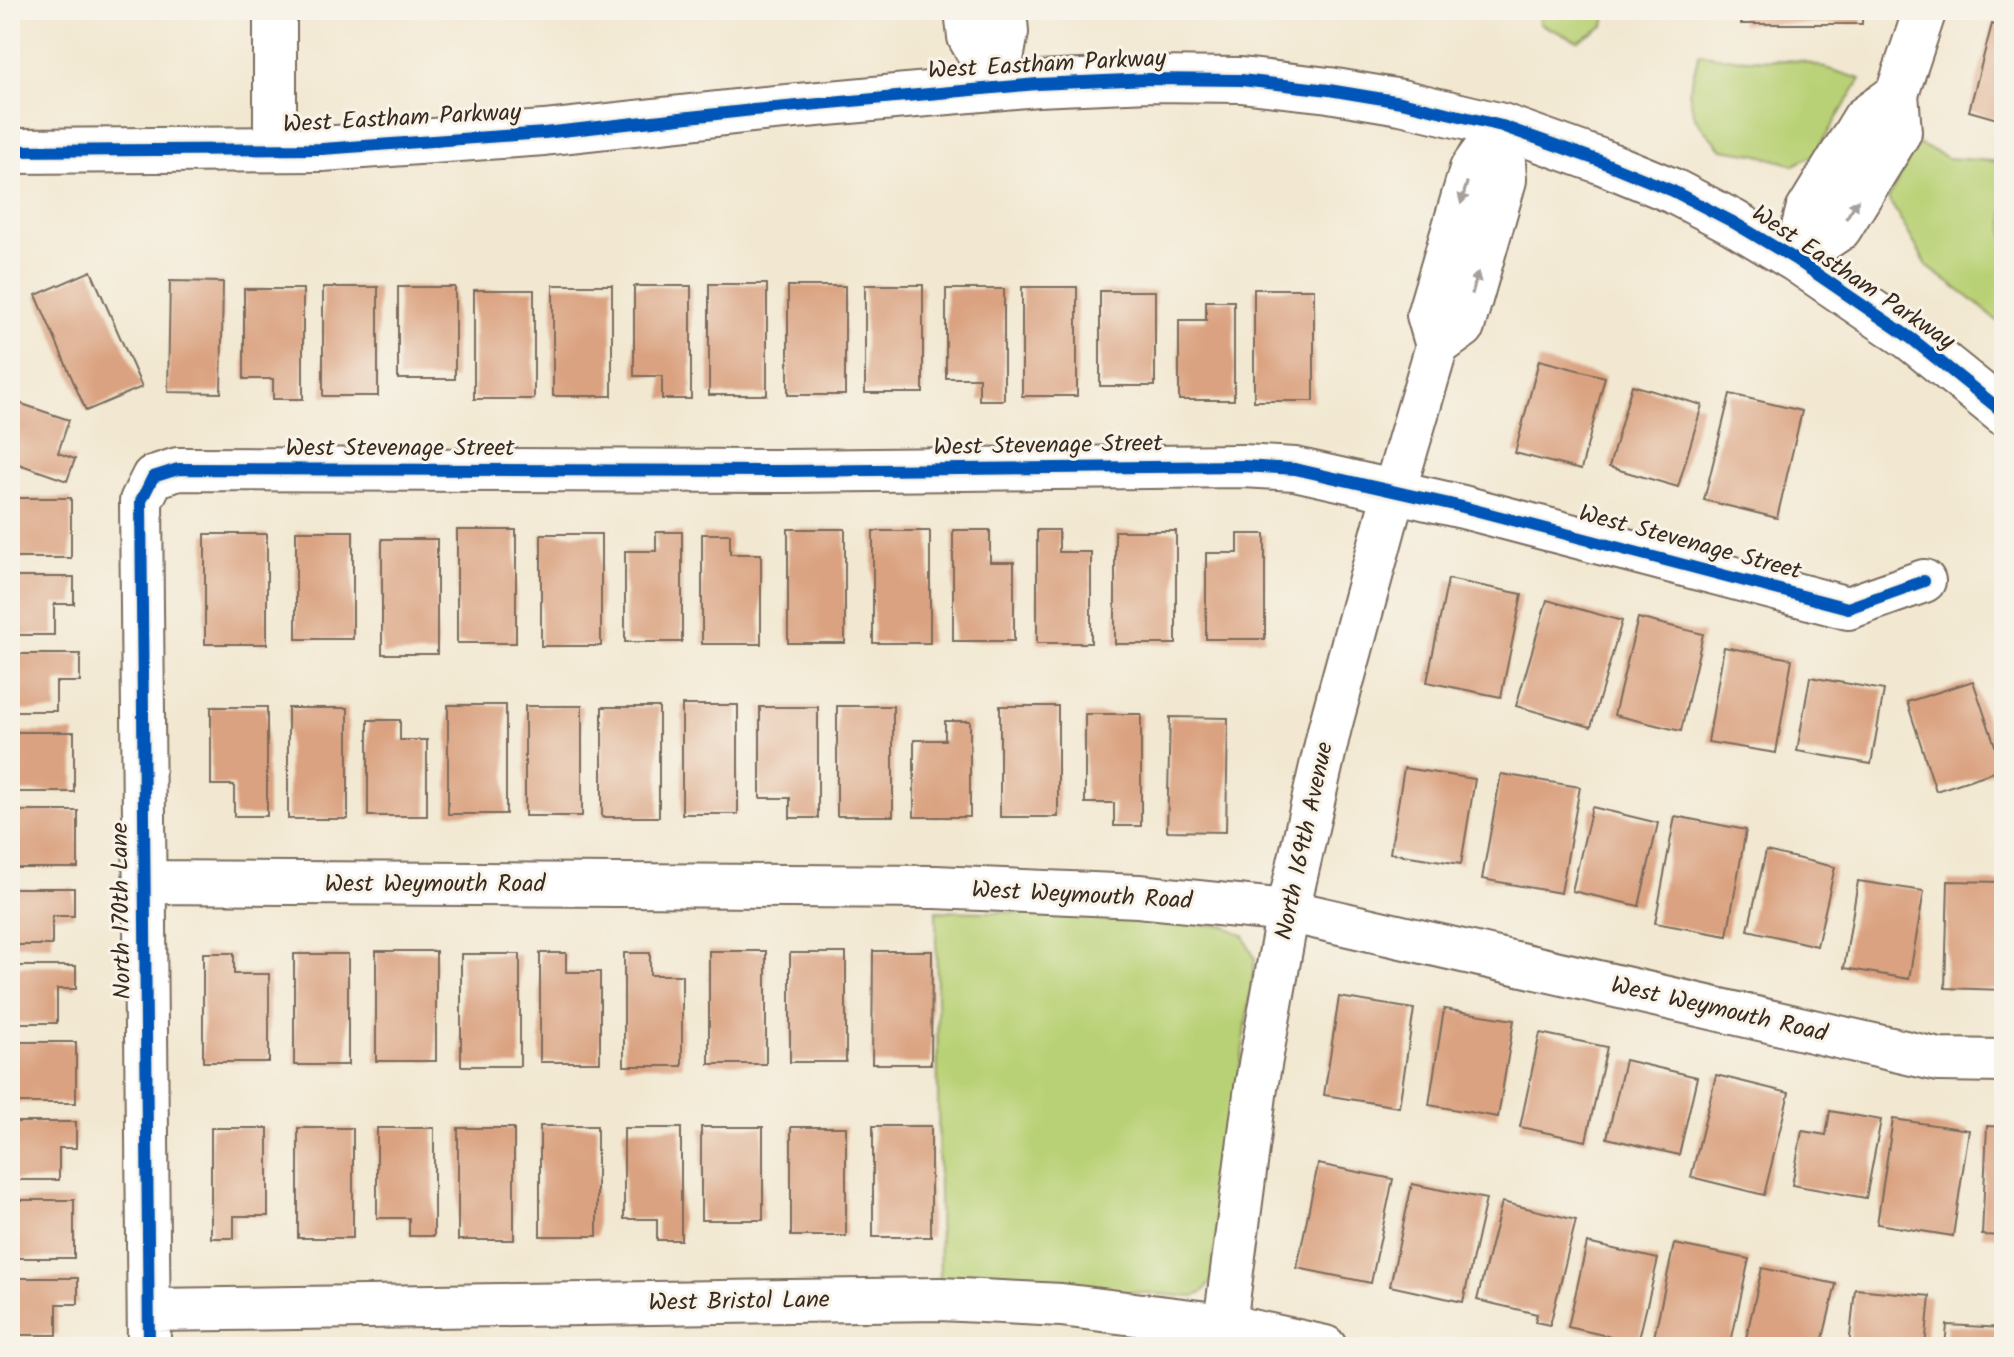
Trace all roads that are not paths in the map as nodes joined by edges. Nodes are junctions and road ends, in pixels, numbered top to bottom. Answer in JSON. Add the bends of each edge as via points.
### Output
{"nodes":[{"id":1,"x":275,"y":10,"type":"edge"},
{"id":2,"x":966,"y":10,"type":"edge"},
{"id":3,"x":1005,"y":10,"type":"edge"},
{"id":4,"x":1925,"y":10,"type":"edge"},
{"id":5,"x":997,"y":86,"type":"junction"},
{"id":6,"x":1502,"y":126,"type":"junction"},
{"id":7,"x":275,"y":149,"type":"junction"},
{"id":8,"x":10,"y":151,"type":"edge"},
{"id":9,"x":1795,"y":259,"type":"junction"},
{"id":10,"x":2004,"y":413,"type":"edge"},
{"id":11,"x":153,"y":477,"type":"joint"},
{"id":12,"x":1394,"y":492,"type":"junction"},
{"id":13,"x":1924,"y":581,"type":"dead end"},
{"id":14,"x":144,"y":882,"type":"junction"},
{"id":15,"x":1288,"y":911,"type":"junction"},
{"id":16,"x":2004,"y":1061,"type":"edge"},
{"id":17,"x":149,"y":1328,"type":"edge"},
{"id":18,"x":1223,"y":1336,"type":"edge"},
{"id":19,"x":1325,"y":1347,"type":"edge"}],
"edges":[{"from":1,"to":7,"type":"street"},
{"from":2,"to":5,"type":"street","via":[[969,37]]},
{"from":3,"to":5,"type":"street","via":[[1007,32]]},
{"from":4,"to":9,"type":"street","via":[[1897,94],[1900,132],[1840,229]]},
{"from":5,"to":6,"type":"street","name":"West Eastham Parkway","via":[[1241,80],[1401,102]]},
{"from":5,"to":7,"type":"street","name":"West Eastham Parkway","via":[[544,133]]},
{"from":6,"to":9,"type":"street","name":"West Eastham Parkway","via":[[1673,191]]},
{"from":6,"to":12,"type":"street","name":"North 169th Avenue","via":[[1505,180],[1463,327],[1437,346]]},
{"from":7,"to":8,"type":"street","name":"West Eastham Parkway"},
{"from":9,"to":10,"type":"street","name":"West Eastham Parkway","via":[[1912,339]]},
{"from":11,"to":12,"type":"street","name":"West Stevenage Street","via":[[178,469],[1243,466],[1295,469]]},
{"from":11,"to":14,"type":"street","name":"North 170th Lane","via":[[141,501]]},
{"from":12,"to":13,"type":"street","name":"West Stevenage Street","via":[[1848,608]]},
{"from":12,"to":15,"type":"street","name":"North 169th Avenue","via":[[1330,727]]},
{"from":14,"to":15,"type":"street","name":"West Weymouth Road","via":[[935,887],[1138,896]]},
{"from":14,"to":17,"type":"street","name":"North 170th Lane"},
{"from":15,"to":16,"type":"street","name":"West Weymouth Road","via":[[1939,1060]]},
{"from":15,"to":18,"type":"street","name":"North 169th Avenue","via":[[1256,1087]]},
{"from":17,"to":18,"type":"street","name":"West Bristol Lane","via":[[940,1299],[1061,1305]]},
{"from":18,"to":19,"type":"street","name":"West Bristol Lane"}]}
